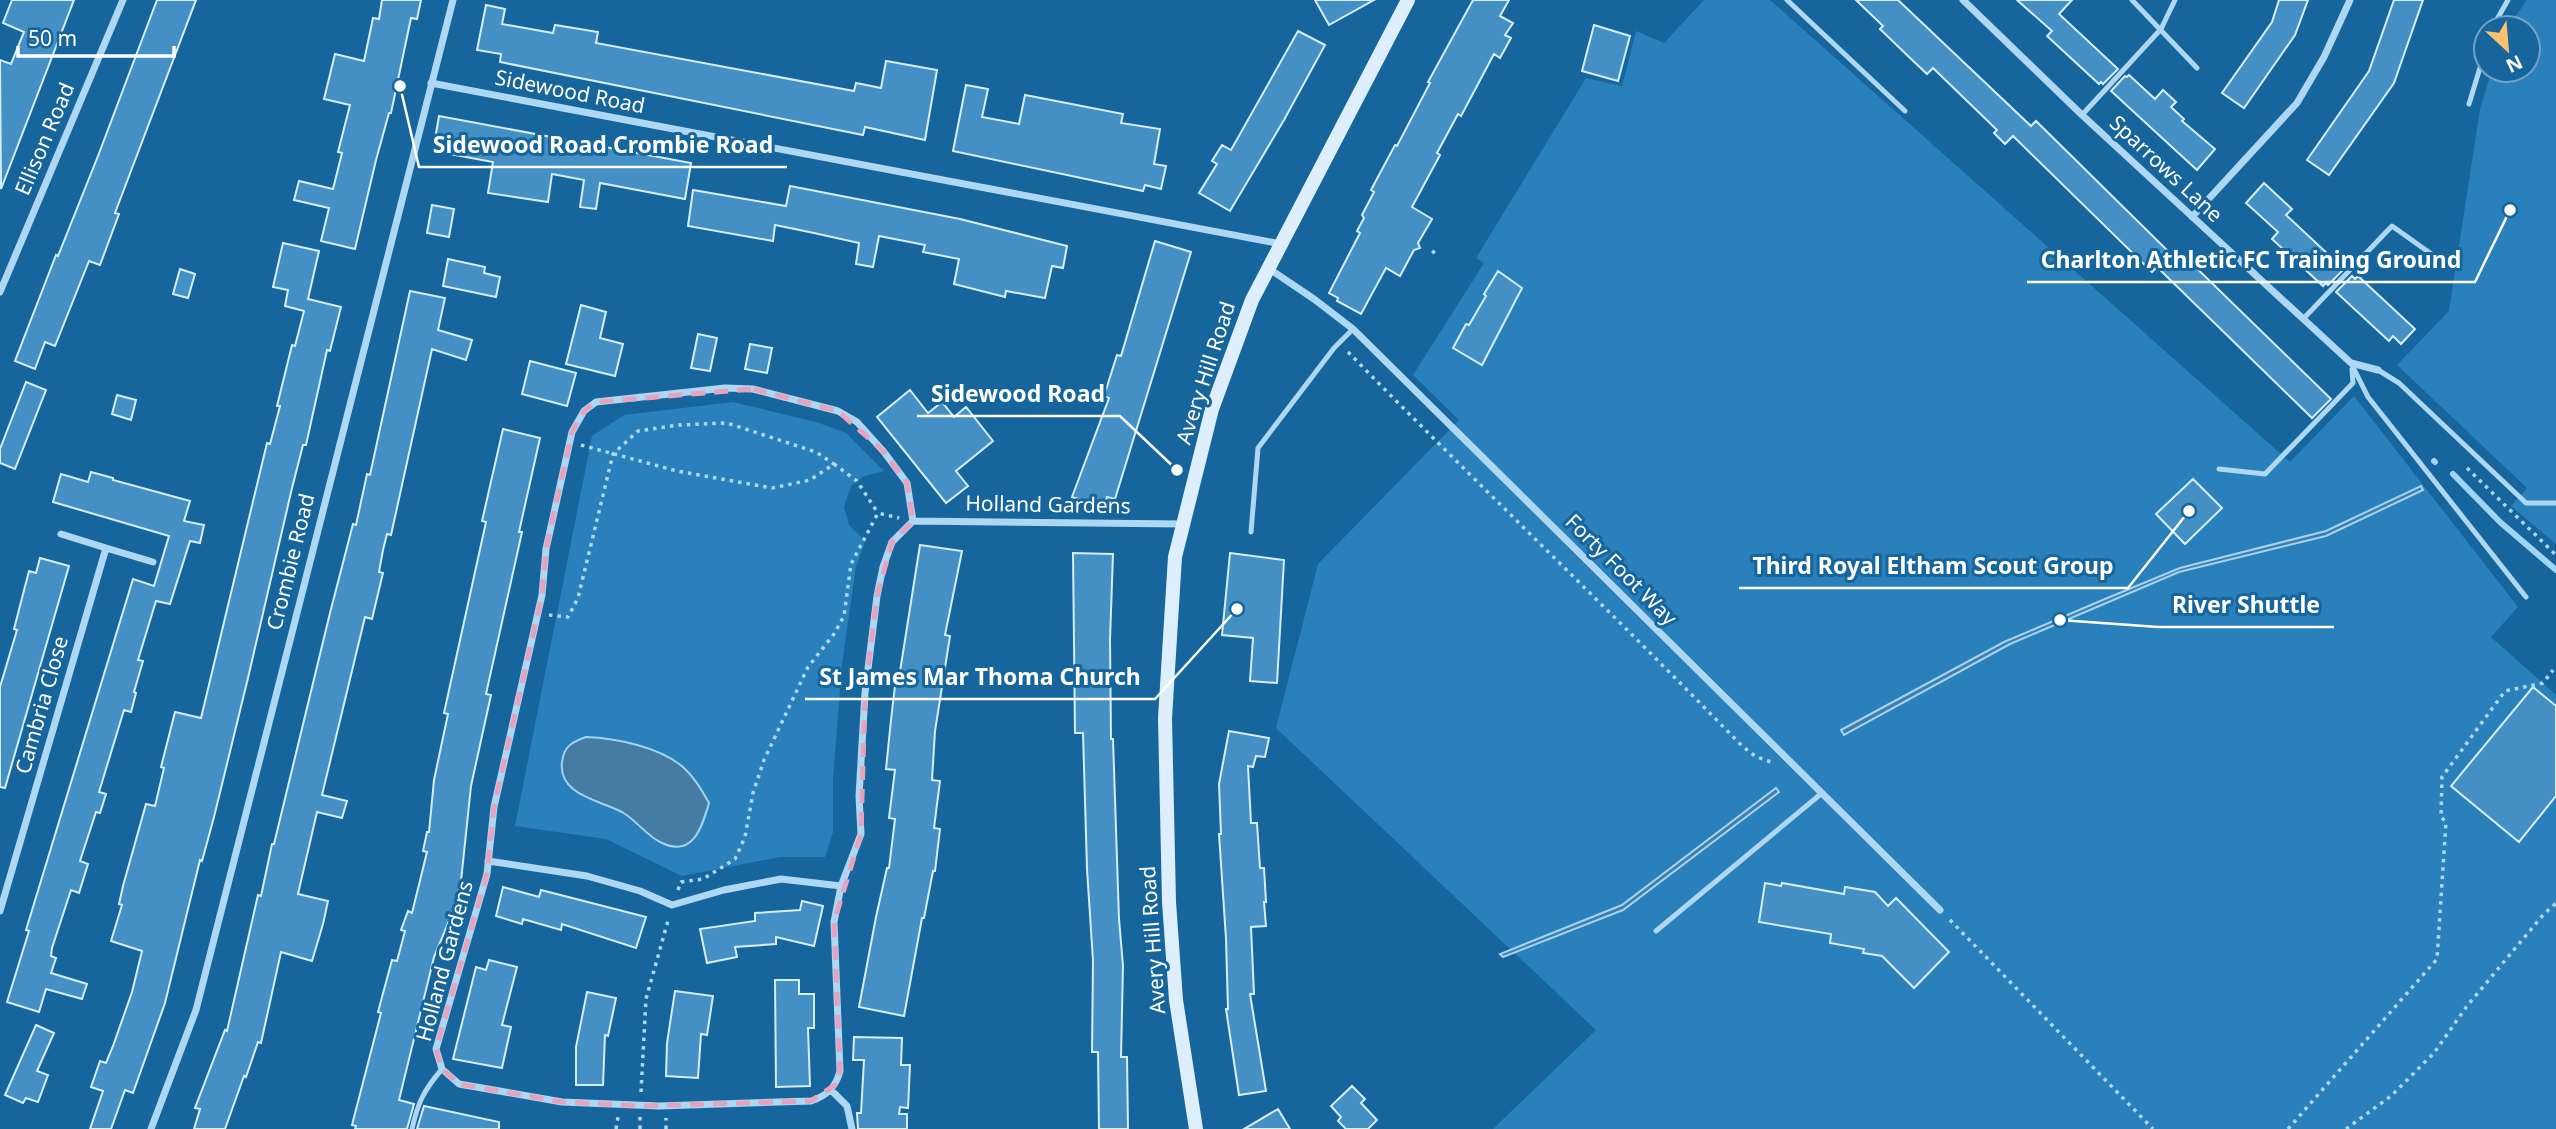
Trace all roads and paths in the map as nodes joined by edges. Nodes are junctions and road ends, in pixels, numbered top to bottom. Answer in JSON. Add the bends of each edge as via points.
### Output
{"nodes":[{"id":1,"x":123,"y":0,"type":"edge"},
{"id":2,"x":453,"y":0,"type":"edge"},
{"id":3,"x":1408,"y":0,"type":"edge"},
{"id":4,"x":1787,"y":0,"type":"edge"},
{"id":5,"x":1963,"y":0,"type":"edge"},
{"id":6,"x":1977,"y":0,"type":"edge"},
{"id":7,"x":2132,"y":0,"type":"edge"},
{"id":8,"x":2175,"y":0,"type":"edge"},
{"id":9,"x":2350,"y":0,"type":"edge"},
{"id":10,"x":1970,"y":7,"type":"junction"},
{"id":11,"x":2161,"y":29,"type":"junction"},
{"id":12,"x":2197,"y":68,"type":"dead end"},
{"id":13,"x":431,"y":83,"type":"junction"},
{"id":14,"x":2475,"y":84,"type":"edge"},
{"id":15,"x":2469,"y":104,"type":"dead end"},
{"id":16,"x":1905,"y":111,"type":"dead end"},
{"id":17,"x":2082,"y":115,"type":"junction"},
{"id":18,"x":2192,"y":217,"type":"junction"},
{"id":19,"x":1281,"y":244,"type":"junction"},
{"id":20,"x":2437,"y":258,"type":"dead end"},
{"id":21,"x":1268,"y":268,"type":"junction"},
{"id":22,"x":0,"y":292,"type":"edge"},
{"id":23,"x":2304,"y":318,"type":"junction"},
{"id":24,"x":1353,"y":329,"type":"junction"},
{"id":25,"x":1339,"y":343,"type":"junction"},
{"id":26,"x":2351,"y":363,"type":"junction"},
{"id":27,"x":2378,"y":370,"type":"joint"},
{"id":28,"x":570,"y":442,"type":"junction"},
{"id":29,"x":612,"y":454,"type":"junction"},
{"id":30,"x":834,"y":464,"type":"junction"},
{"id":31,"x":2219,"y":469,"type":"dead end"},
{"id":32,"x":2556,"y":503,"type":"edge"},
{"id":33,"x":878,"y":513,"type":"junction"},
{"id":34,"x":913,"y":521,"type":"junction"},
{"id":35,"x":1183,"y":524,"type":"junction"},
{"id":36,"x":1251,"y":532,"type":"dead end"},
{"id":37,"x":61,"y":534,"type":"dead end"},
{"id":38,"x":106,"y":548,"type":"junction"},
{"id":39,"x":153,"y":562,"type":"dead end"},
{"id":40,"x":2526,"y":597,"type":"dead end"},
{"id":41,"x":538,"y":614,"type":"junction"},
{"id":42,"x":2553,"y":670,"type":"dead end"},
{"id":43,"x":1790,"y":761,"type":"junction"},
{"id":44,"x":1822,"y":793,"type":"junction"},
{"id":45,"x":488,"y":860,"type":"junction"},
{"id":46,"x":841,"y":886,"type":"junction"},
{"id":47,"x":2556,"y":903,"type":"edge"},
{"id":48,"x":672,"y":905,"type":"junction"},
{"id":49,"x":1940,"y":910,"type":"joint"},
{"id":50,"x":0,"y":911,"type":"edge"},
{"id":51,"x":1656,"y":931,"type":"dead end"},
{"id":52,"x":442,"y":1069,"type":"junction"},
{"id":53,"x":831,"y":1090,"type":"junction"},
{"id":54,"x":640,"y":1106,"type":"junction"},
{"id":55,"x":618,"y":1117,"type":"dead end"},
{"id":56,"x":666,"y":1118,"type":"dead end"},
{"id":57,"x":151,"y":1129,"type":"edge"},
{"id":58,"x":412,"y":1129,"type":"edge"},
{"id":59,"x":617,"y":1129,"type":"edge"},
{"id":60,"x":666,"y":1129,"type":"edge"},
{"id":61,"x":852,"y":1129,"type":"edge"},
{"id":62,"x":1196,"y":1129,"type":"edge"},
{"id":63,"x":2153,"y":1129,"type":"edge"},
{"id":64,"x":2288,"y":1129,"type":"edge"},
{"id":65,"x":2346,"y":1129,"type":"edge"}],
"edges":[{"from":1,"to":22,"type":"street","name":"Ellison Road"},
{"from":2,"to":13,"type":"street","name":"Crombie Road"},
{"from":3,"to":19,"type":"street","name":"Avery Hill Road"},
{"from":4,"to":16,"type":"lane"},
{"from":5,"to":10,"type":"street","name":"Sparrows Lane"},
{"from":6,"to":10,"type":"street"},
{"from":7,"to":11,"type":"lane"},
{"from":8,"to":11,"type":"lane"},
{"from":9,"to":18,"type":"street","via":[[2325,57],[2297,103]]},
{"from":10,"to":17,"type":"street","name":"Sparrows Lane"},
{"from":11,"to":12,"type":"lane"},
{"from":11,"to":17,"type":"lane"},
{"from":13,"to":19,"type":"street","name":"Sidewood Road"},
{"from":13,"to":57,"type":"street","name":"Crombie Road","via":[[200,998]]},
{"from":14,"to":15,"type":"lane"},
{"from":17,"to":18,"type":"street","name":"Sparrows Lane"},
{"from":18,"to":23,"type":"street","name":"Sparrows Lane"},
{"from":19,"to":21,"type":"street","name":"Avery Hill Road"},
{"from":20,"to":23,"type":"lane","via":[[2392,226]]},
{"from":21,"to":24,"type":"street","name":"Forty Foot Way"},
{"from":21,"to":35,"type":"street","name":"Avery Hill Road","via":[[1220,384]]},
{"from":23,"to":26,"type":"street","name":"Sparrows Lane"},
{"from":24,"to":25,"type":"lane"},
{"from":24,"to":43,"type":"street","name":"Forty Foot Way"},
{"from":25,"to":36,"type":"lane","via":[[1258,448]]},
{"from":25,"to":43,"type":"path","via":[[1742,746],[1769,763]]},
{"from":26,"to":27,"type":"street","name":"Sparrows Lane"},
{"from":26,"to":31,"type":"lane","via":[[2353,383],[2266,474]]},
{"from":26,"to":40,"type":"lane","via":[[2368,397]]},
{"from":27,"to":32,"type":"lane","via":[[2399,383],[2526,503]]},
{"from":28,"to":29,"type":"path"},
{"from":28,"to":34,"type":"street","name":"Holland Gardens","via":[[584,411],[596,402],[753,389],[838,411],[857,422],[907,483]]},
{"from":28,"to":41,"type":"street","name":"Holland Gardens"},
{"from":29,"to":30,"type":"path","via":[[772,488],[810,480]]},
{"from":29,"to":30,"type":"path","via":[[638,432],[727,423],[816,452]]},
{"from":29,"to":41,"type":"path","via":[[578,598],[568,617]]},
{"from":30,"to":33,"type":"path","via":[[857,481]]},
{"from":33,"to":34,"type":"path"},
{"from":33,"to":48,"type":"path","via":[[851,564],[844,616],[808,667],[764,760],[735,859],[703,879],[681,882]]},
{"from":34,"to":35,"type":"street","name":"Holland Gardens"},
{"from":34,"to":46,"type":"street","via":[[892,542],[877,596],[865,693],[859,796],[862,834]]},
{"from":35,"to":62,"type":"street","name":"Avery Hill Road","via":[[1175,557],[1165,718],[1176,1000]]},
{"from":37,"to":38,"type":"street"},
{"from":38,"to":39,"type":"street"},
{"from":38,"to":50,"type":"street","name":"Cambria Close"},
{"from":41,"to":45,"type":"street","name":"Holland Gardens","via":[[494,807]]},
{"from":42,"to":64,"type":"path","via":[[2543,683],[2505,691],[2442,777],[2441,817],[2446,822],[2437,959]]},
{"from":43,"to":44,"type":"street","name":"Forty Foot Way"},
{"from":44,"to":49,"type":"street","name":"Forty Foot Way"},
{"from":44,"to":51,"type":"lane"},
{"from":45,"to":48,"type":"street","via":[[587,876]]},
{"from":45,"to":52,"type":"street","name":"Holland Gardens","via":[[473,929],[436,1049]]},
{"from":46,"to":48,"type":"street","via":[[780,879]]},
{"from":46,"to":53,"type":"street","via":[[834,922],[839,1071]]},
{"from":47,"to":65,"type":"path","via":[[2467,1006],[2434,1053],[2391,1096]]},
{"from":48,"to":54,"type":"path","via":[[646,999]]},
{"from":49,"to":63,"type":"path"},
{"from":52,"to":54,"type":"street","name":"Holland Gardens","via":[[459,1084],[562,1102]]},
{"from":52,"to":58,"type":"lane","via":[[417,1103]]},
{"from":53,"to":54,"type":"street","name":"Holland Gardens","via":[[811,1101]]},
{"from":53,"to":61,"type":"street","via":[[848,1106]]},
{"from":55,"to":59,"type":"path"},
{"from":56,"to":60,"type":"path"}]}
